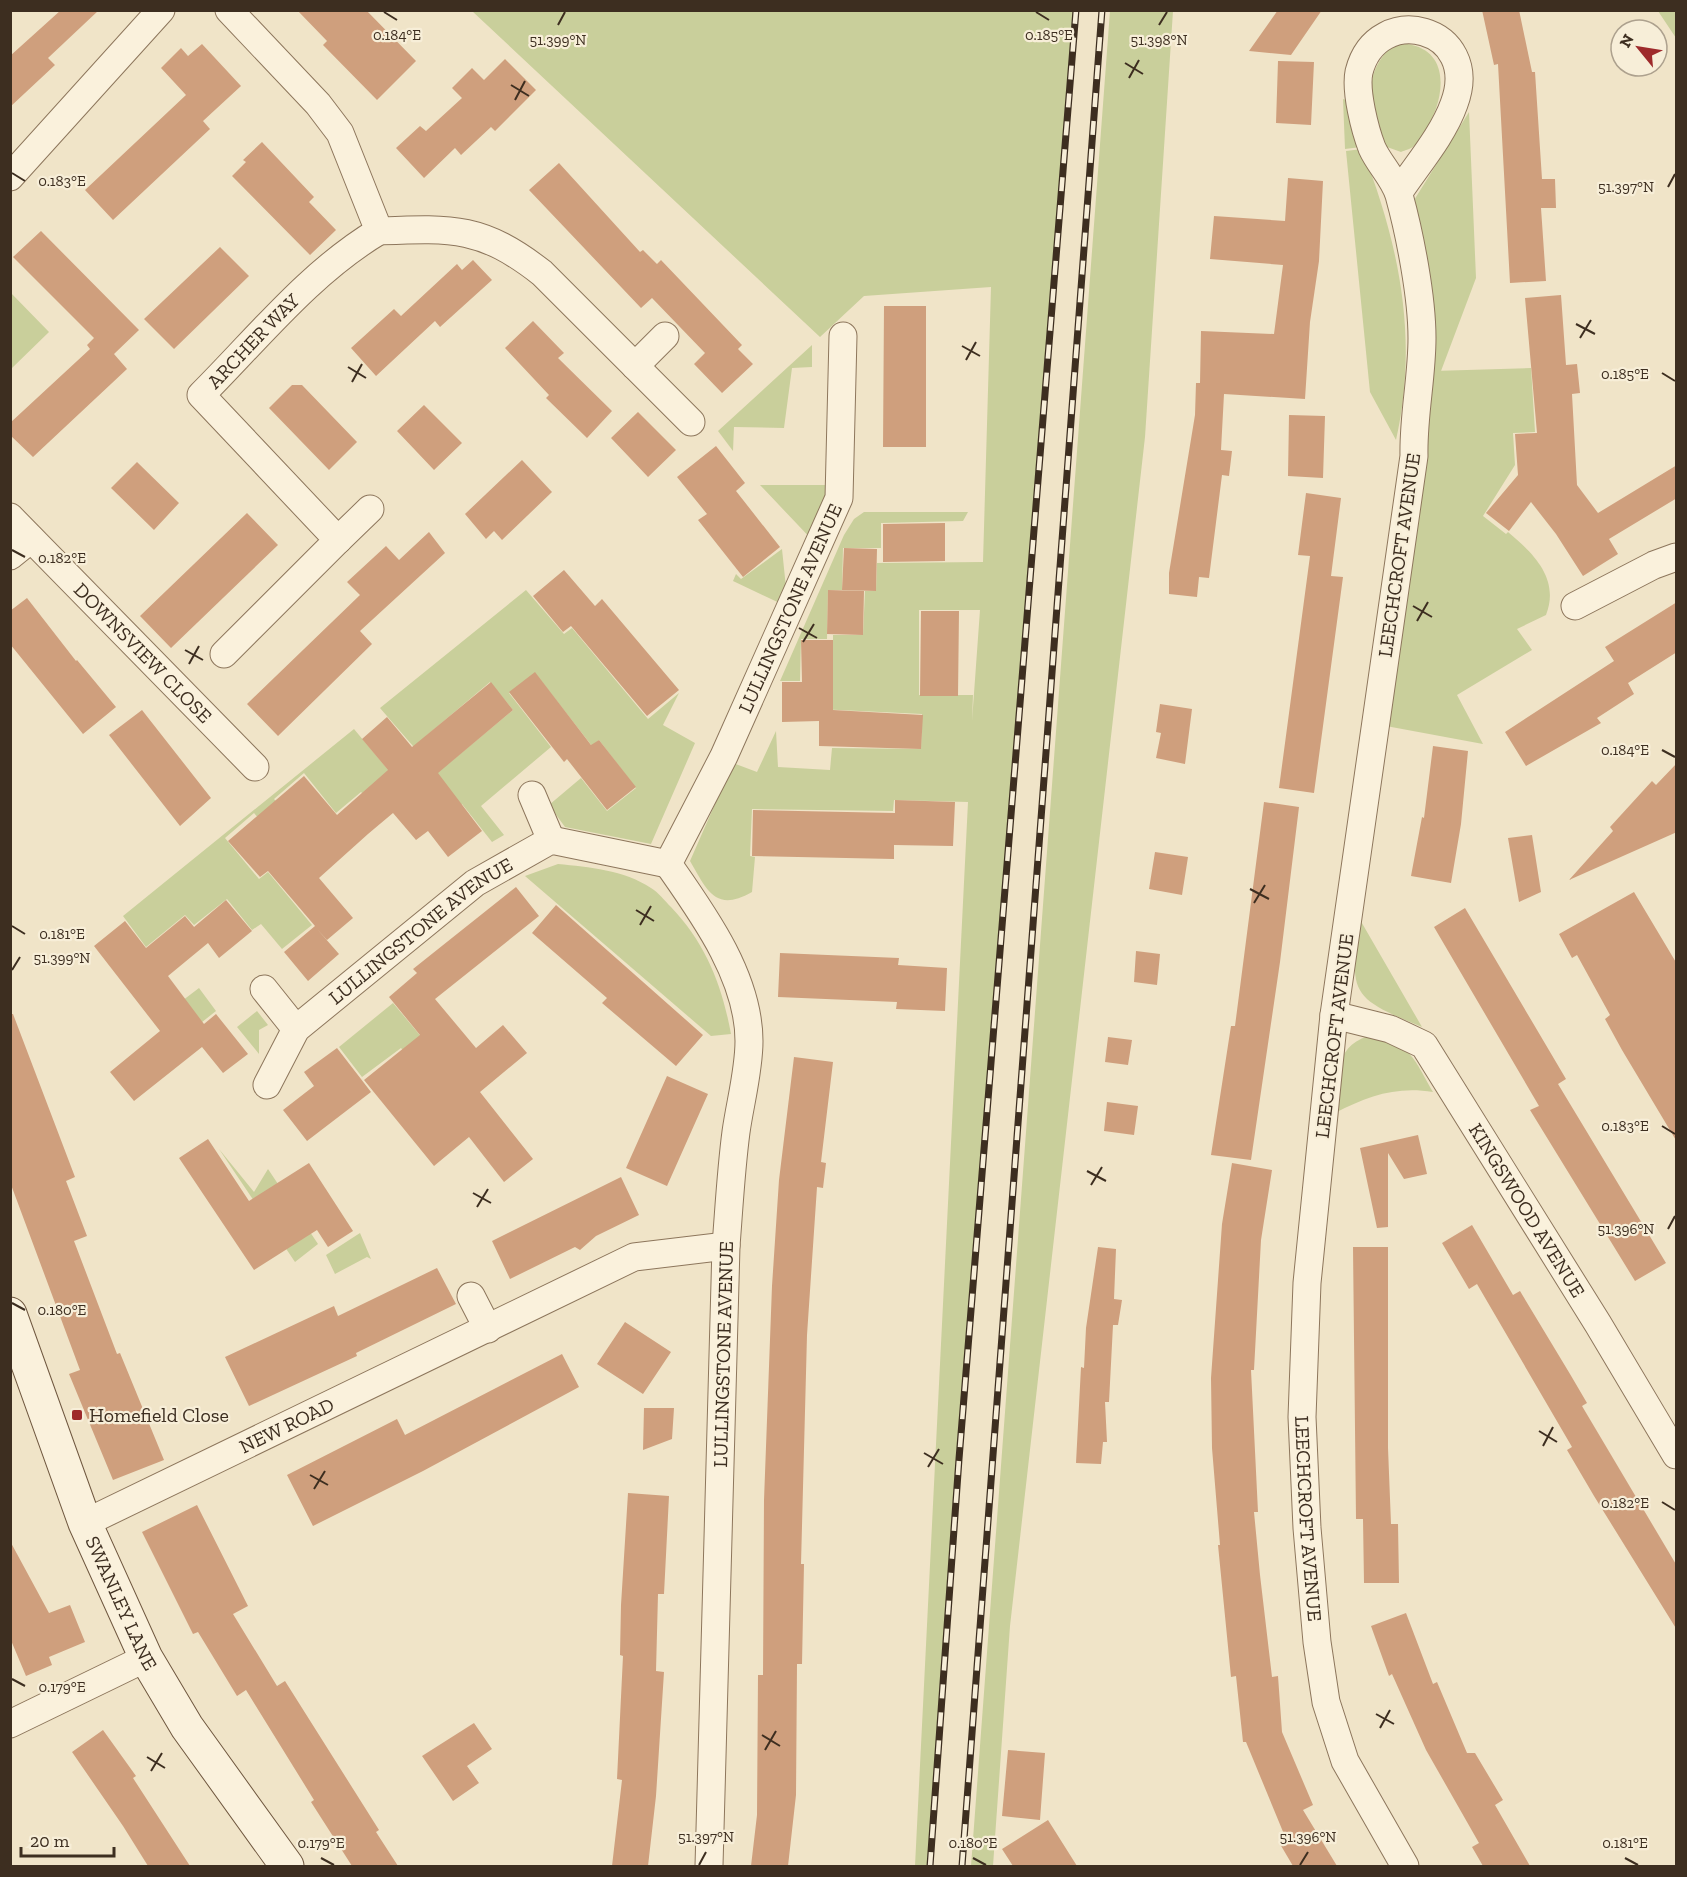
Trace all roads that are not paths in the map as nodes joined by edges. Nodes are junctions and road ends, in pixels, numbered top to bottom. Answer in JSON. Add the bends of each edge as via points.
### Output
{"nodes":[{"id":1,"x":161,"y":10,"type":"edge"},
{"id":2,"x":229,"y":10,"type":"edge"},
{"id":3,"x":10,"y":177,"type":"edge"},
{"id":4,"x":1399,"y":192,"type":"junction"},
{"id":5,"x":379,"y":231,"type":"junction"},
{"id":6,"x":665,"y":336,"type":"dead end"},
{"id":7,"x":843,"y":336,"type":"dead end"},
{"id":8,"x":635,"y":366,"type":"junction"},
{"id":9,"x":691,"y":422,"type":"dead end"},
{"id":10,"x":370,"y":509,"type":"dead end"},
{"id":11,"x":10,"y":517,"type":"edge"},
{"id":12,"x":338,"y":540,"type":"junction"},
{"id":13,"x":21,"y":547,"type":"edge"},
{"id":14,"x":1677,"y":557,"type":"edge"},
{"id":15,"x":1575,"y":606,"type":"dead end"},
{"id":16,"x":224,"y":654,"type":"dead end"},
{"id":17,"x":255,"y":767,"type":"dead end"},
{"id":18,"x":532,"y":795,"type":"dead end"},
{"id":19,"x":551,"y":840,"type":"junction"},
{"id":20,"x":668,"y":864,"type":"junction"},
{"id":21,"x":264,"y":989,"type":"dead end"},
{"id":22,"x":1334,"y":1015,"type":"junction"},
{"id":23,"x":296,"y":1029,"type":"junction"},
{"id":24,"x":267,"y":1085,"type":"dead end"},
{"id":25,"x":726,"y":1246,"type":"junction"},
{"id":26,"x":471,"y":1296,"type":"dead end"},
{"id":27,"x":10,"y":1314,"type":"edge"},
{"id":28,"x":488,"y":1329,"type":"junction"},
{"id":29,"x":1677,"y":1455,"type":"edge"},
{"id":30,"x":85,"y":1523,"type":"junction"},
{"id":31,"x":146,"y":1658,"type":"junction"},
{"id":32,"x":10,"y":1724,"type":"edge"},
{"id":33,"x":287,"y":1866,"type":"edge"},
{"id":34,"x":709,"y":1866,"type":"edge"},
{"id":35,"x":1405,"y":1866,"type":"edge"}],
"edges":[{"from":1,"to":3,"type":"street"},
{"from":2,"to":5,"type":"street","via":[[318,104],[340,133]]},
{"from":4,"to":4,"type":"street","name":"LEECHCROFT AVENUE","via":[[1455,104],[1460,69],[1437,33],[1416,26],[1387,32],[1365,51],[1359,75],[1359,96],[1372,147]]},
{"from":4,"to":22,"type":"street","name":"LEECHCROFT AVENUE","via":[[1422,336],[1413,421],[1414,456]]},
{"from":5,"to":8,"type":"street","name":"ARCHER WAY","via":[[444,228],[499,244],[542,273]]},
{"from":5,"to":12,"type":"street","name":"ARCHER WAY","via":[[324,271],[201,395]]},
{"from":6,"to":8,"type":"street"},
{"from":7,"to":20,"type":"street","name":"LULLINGSTONE AVENUE","via":[[839,498],[724,756]]},
{"from":8,"to":9,"type":"street","name":"ARCHER WAY"},
{"from":10,"to":12,"type":"street"},
{"from":11,"to":13,"type":"street","name":"DOWNSVIEW CLOSE"},
{"from":12,"to":16,"type":"street"},
{"from":13,"to":17,"type":"street","name":"DOWNSVIEW CLOSE","via":[[183,690]]},
{"from":14,"to":15,"type":"street"},
{"from":18,"to":19,"type":"street"},
{"from":19,"to":20,"type":"street"},
{"from":19,"to":23,"type":"street","name":"LULLINGSTONE AVENUE","via":[[475,883]]},
{"from":20,"to":25,"type":"street","name":"LULLINGSTONE AVENUE","via":[[708,920],[730,966],[749,1040],[734,1145]]},
{"from":21,"to":23,"type":"street"},
{"from":22,"to":29,"type":"street","name":"KINGSWOOD AVENUE","via":[[1390,1029],[1424,1045]]},
{"from":22,"to":35,"type":"street","name":"LEECHCROFT AVENUE","via":[[1307,1283],[1302,1417],[1307,1528],[1326,1702],[1345,1761]]},
{"from":23,"to":24,"type":"street","name":"LULLINGSTONE AVENUE"},
{"from":25,"to":28,"type":"street","name":"NEW ROAD","via":[[634,1257]]},
{"from":25,"to":34,"type":"street","name":"LULLINGSTONE AVENUE"},
{"from":26,"to":28,"type":"street"},
{"from":27,"to":30,"type":"main road","name":"SWANLEY LANE"},
{"from":28,"to":30,"type":"street","name":"NEW ROAD","via":[[379,1378]]},
{"from":30,"to":31,"type":"main road","name":"SWANLEY LANE"},
{"from":31,"to":32,"type":"street"},
{"from":31,"to":33,"type":"main road","name":"SWANLEY LANE","via":[[187,1727]]}]}
